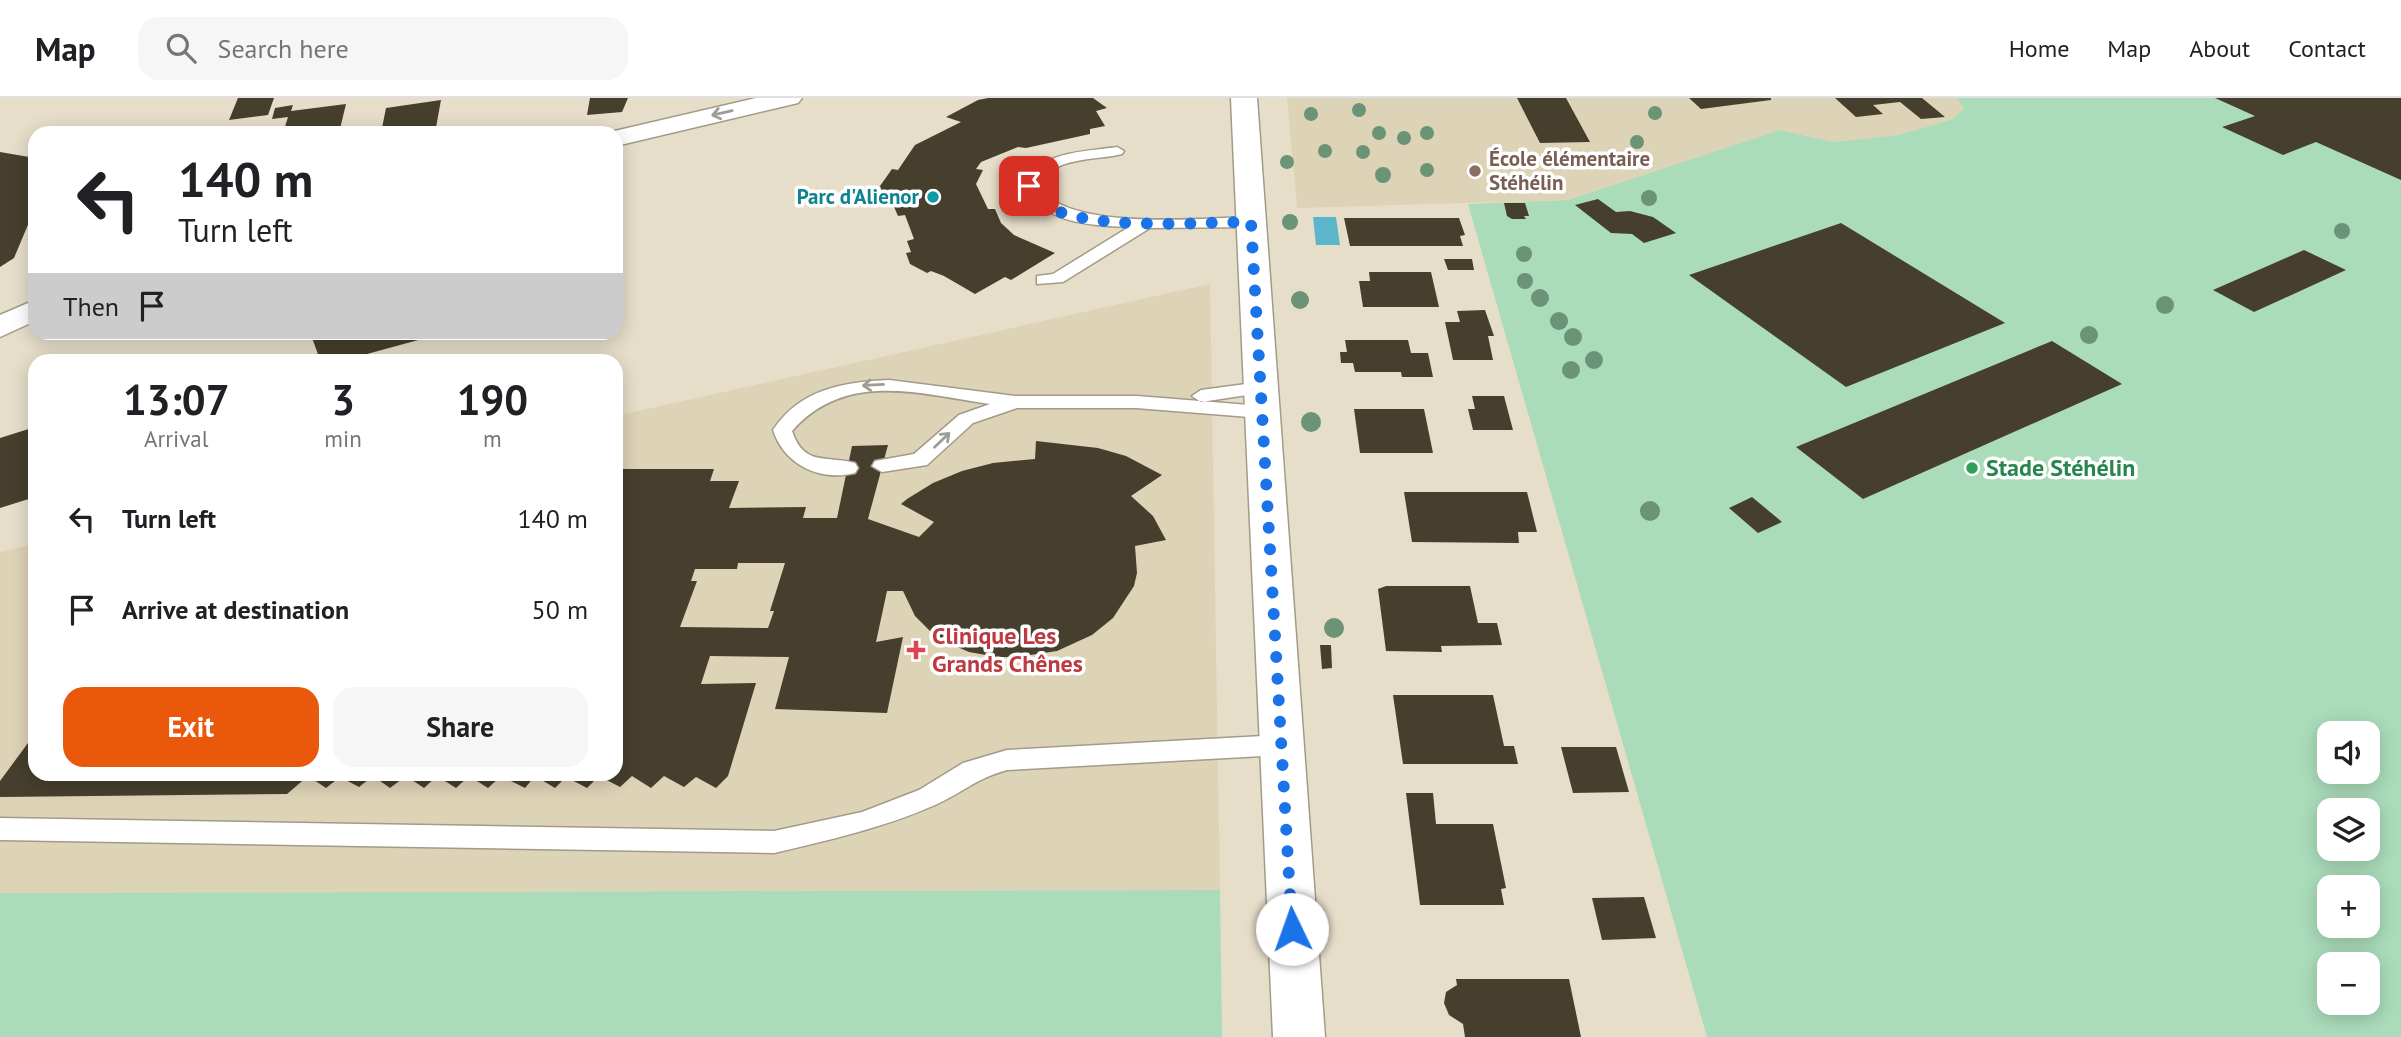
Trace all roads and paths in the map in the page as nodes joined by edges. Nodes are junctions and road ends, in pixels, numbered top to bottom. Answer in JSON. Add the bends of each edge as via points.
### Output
{"nodes":[{"id":1,"x":789,"y":98,"type":"edge"},
{"id":2,"x":1244,"y":98,"type":"edge"},
{"id":3,"x":623,"y":136,"type":"edge"},
{"id":4,"x":1117,"y":151,"type":"dead end"},
{"id":5,"x":1151,"y":221,"type":"junction"},
{"id":6,"x":1251,"y":222,"type":"junction"},
{"id":7,"x":1043,"y":280,"type":"dead end"},
{"id":8,"x":28,"y":313,"type":"edge"},
{"id":9,"x":0,"y":327,"type":"edge"},
{"id":10,"x":1262,"y":400,"type":"junction"},
{"id":11,"x":1015,"y":402,"type":"junction"},
{"id":12,"x":882,"y":466,"type":"dead end"},
{"id":13,"x":848,"y":468,"type":"dead end"},
{"id":14,"x":1281,"y":745,"type":"junction"},
{"id":15,"x":0,"y":829,"type":"edge"},
{"id":16,"x":1298,"y":1037,"type":"edge"}],
"edges":[{"from":1,"to":3,"type":"street","one_way":true},
{"from":2,"to":6,"type":"street"},
{"from":4,"to":5,"type":"lane","via":[[1045,165],[1029,186],[1041,202],[1067,215],[1099,221]]},
{"from":5,"to":6,"type":"lane"},
{"from":5,"to":7,"type":"lane","via":[[1057,278]]},
{"from":6,"to":10,"type":"street"},
{"from":8,"to":9,"type":"street"},
{"from":10,"to":11,"type":"lane","via":[[1147,405]]},
{"from":10,"to":14,"type":"street"},
{"from":12,"to":11,"type":"lane","one_way":true,"via":[[920,460],[967,419]]},
{"from":11,"to":13,"type":"lane","one_way":true,"via":[[881,384],[853,386],[793,412],[782,430],[785,447],[805,463]]},
{"from":14,"to":15,"type":"lane","via":[[1007,760],[972,770],[928,797],[863,822],[774,842]]},
{"from":14,"to":16,"type":"street"}]}
